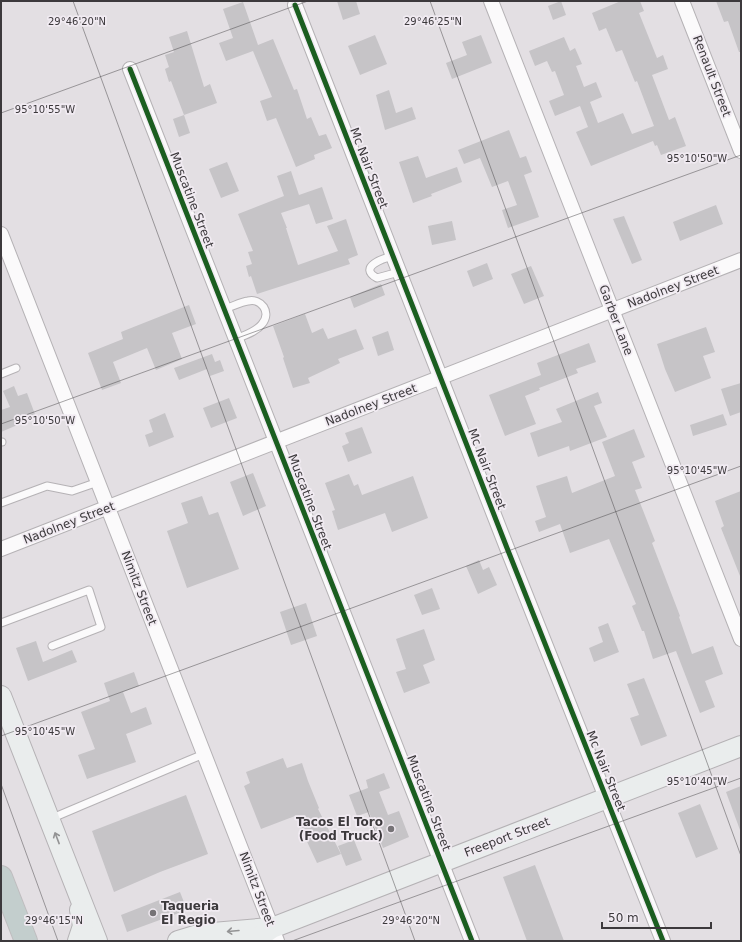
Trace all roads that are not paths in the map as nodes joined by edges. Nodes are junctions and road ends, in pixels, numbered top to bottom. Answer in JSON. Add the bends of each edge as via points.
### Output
{"nodes":[{"id":1,"x":491,"y":1,"type":"edge"},
{"id":2,"x":682,"y":1,"type":"edge"},
{"id":3,"x":294,"y":5,"type":"dead end"},
{"id":4,"x":130,"y":69,"type":"dead end"},
{"id":5,"x":741,"y":151,"type":"edge"},
{"id":6,"x":1,"y":234,"type":"edge"},
{"id":7,"x":393,"y":256,"type":"junction"},
{"id":8,"x":741,"y":260,"type":"edge"},
{"id":9,"x":399,"y":272,"type":"junction"},
{"id":10,"x":224,"y":309,"type":"junction"},
{"id":11,"x":612,"y":310,"type":"junction"},
{"id":12,"x":236,"y":340,"type":"junction"},
{"id":13,"x":16,"y":368,"type":"dead end"},
{"id":14,"x":1,"y":374,"type":"edge"},
{"id":15,"x":441,"y":378,"type":"junction"},
{"id":16,"x":276,"y":442,"type":"junction"},
{"id":17,"x":98,"y":482,"type":"junction"},
{"id":18,"x":1,"y":503,"type":"edge"},
{"id":19,"x":108,"y":508,"type":"junction"},
{"id":20,"x":1,"y":549,"type":"edge"},
{"id":21,"x":1,"y":623,"type":"edge"},
{"id":22,"x":741,"y":639,"type":"edge"},
{"id":23,"x":52,"y":646,"type":"dead end"},
{"id":24,"x":1,"y":696,"type":"edge"},
{"id":25,"x":741,"y":746,"type":"edge"},
{"id":26,"x":204,"y":754,"type":"junction"},
{"id":27,"x":606,"y":799,"type":"junction"},
{"id":28,"x":50,"y":819,"type":"junction"},
{"id":29,"x":441,"y":862,"type":"junction"},
{"id":30,"x":71,"y":874,"type":"junction"},
{"id":31,"x":1,"y":877,"type":"edge"},
{"id":32,"x":272,"y":937,"type":"edge"},
{"id":33,"x":26,"y":940,"type":"edge"},
{"id":34,"x":78,"y":941,"type":"edge"},
{"id":35,"x":97,"y":941,"type":"edge"},
{"id":36,"x":178,"y":941,"type":"edge"},
{"id":37,"x":253,"y":941,"type":"edge"},
{"id":38,"x":472,"y":941,"type":"edge"},
{"id":39,"x":663,"y":941,"type":"edge"}],
"edges":[{"from":1,"to":11,"type":"street","name":"Garber Lane"},
{"from":2,"to":5,"type":"street","name":"Renault Street"},
{"from":3,"to":7,"type":"street","name":"Mc Nair Street"},
{"from":4,"to":10,"type":"street","name":"Muscatine Street"},
{"from":6,"to":17,"type":"street","name":"Nimitz Street"},
{"from":7,"to":9,"type":"street","name":"Mc Nair Street"},
{"from":7,"to":9,"type":"lane","via":[[378,260],[371,267],[371,271],[377,278]]},
{"from":8,"to":11,"type":"street","name":"Nadolney Street"},
{"from":9,"to":15,"type":"street","name":"Mc Nair Street"},
{"from":10,"to":12,"type":"street","name":"Muscatine Street"},
{"from":10,"to":12,"type":"lane","via":[[256,301],[262,304],[266,311],[262,324]]},
{"from":11,"to":15,"type":"street","name":"Nadolney Street"},
{"from":11,"to":22,"type":"street","name":"Garber Lane"},
{"from":12,"to":16,"type":"street","name":"Muscatine Street"},
{"from":13,"to":14,"type":"lane"},
{"from":15,"to":16,"type":"street","name":"Nadolney Street"},
{"from":15,"to":27,"type":"street","name":"Mc Nair Street"},
{"from":16,"to":19,"type":"street","name":"Nadolney Street"},
{"from":16,"to":29,"type":"street","name":"Muscatine Street"},
{"from":17,"to":18,"type":"lane","via":[[72,491],[47,486]]},
{"from":17,"to":19,"type":"street","name":"Nimitz Street"},
{"from":19,"to":20,"type":"street","name":"Nadolney Street"},
{"from":19,"to":26,"type":"street","name":"Nimitz Street"},
{"from":21,"to":23,"type":"lane","via":[[89,590],[101,627]]},
{"from":24,"to":28,"type":"main road"},
{"from":25,"to":27,"type":"main road","name":"Freeport Street"},
{"from":26,"to":28,"type":"lane"},
{"from":26,"to":32,"type":"street","name":"Nimitz Street"},
{"from":27,"to":29,"type":"main road","name":"Freeport Street"},
{"from":27,"to":39,"type":"street","name":"Mc Nair Street"},
{"from":30,"to":28,"type":"main road","one_way":true},
{"from":29,"to":32,"type":"main road","name":"Freeport Street"},
{"from":29,"to":38,"type":"street","name":"Muscatine Street"},
{"from":30,"to":34,"type":"main road","via":[[83,926]]},
{"from":30,"to":35,"type":"main road"},
{"from":31,"to":33,"type":"highway"},
{"from":32,"to":36,"type":"main road","name":"Freeport Street","one_way":true,"via":[[201,934]]},
{"from":32,"to":37,"type":"main road","name":"Freeport Street"}]}
